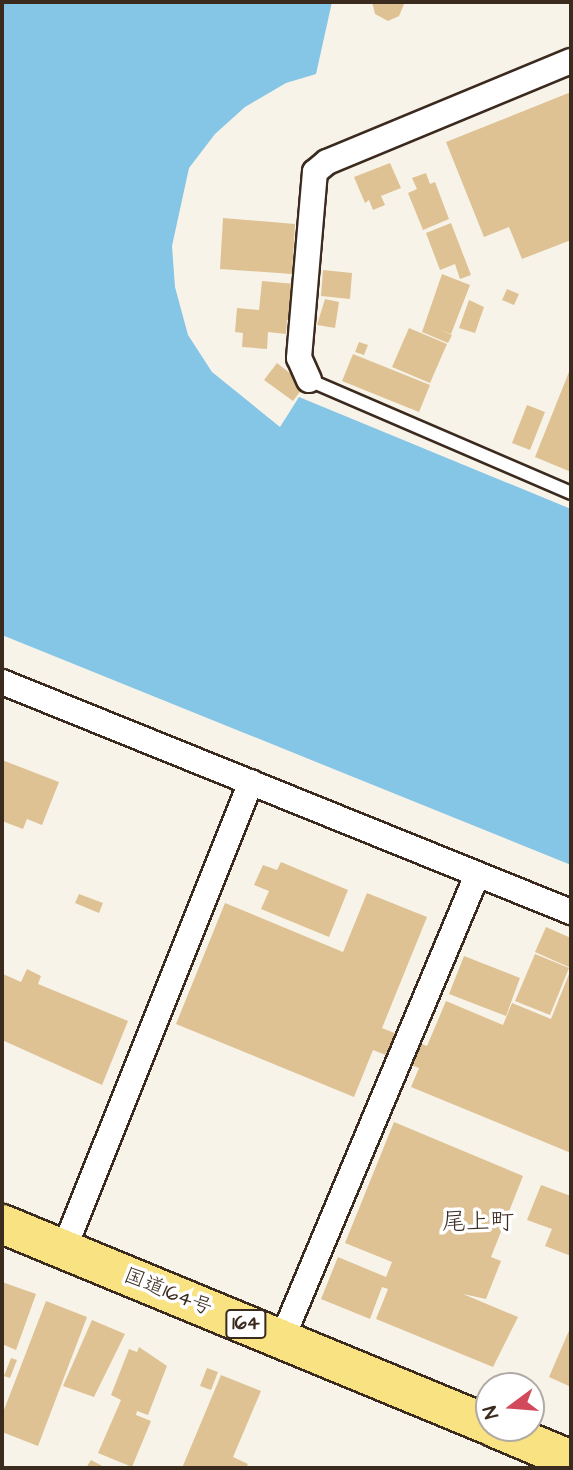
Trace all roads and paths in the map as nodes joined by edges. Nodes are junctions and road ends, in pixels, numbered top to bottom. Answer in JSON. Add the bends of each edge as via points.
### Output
{"nodes":[{"id":1,"x":571,"y":61,"type":"edge"},
{"id":2,"x":309,"y":380,"type":"joint"},
{"id":3,"x":571,"y":494,"type":"edge"},
{"id":4,"x":2,"y":682,"type":"edge"},
{"id":5,"x":251,"y":782,"type":"junction"},
{"id":6,"x":477,"y":875,"type":"junction"},
{"id":7,"x":571,"y":912,"type":"edge"},
{"id":8,"x":2,"y":1224,"type":"edge"},
{"id":9,"x":64,"y":1249,"type":"junction"},
{"id":10,"x":282,"y":1339,"type":"junction"},
{"id":11,"x":475,"y":1419,"type":"edge"},
{"id":12,"x":528,"y":1442,"type":"edge"},
{"id":13,"x":571,"y":1460,"type":"edge"}],
"edges":[{"from":1,"to":2,"type":"street","via":[[327,162],[315,172],[299,358]]},
{"from":2,"to":3,"type":"lane"},
{"from":4,"to":5,"type":"street"},
{"from":5,"to":6,"type":"street"},
{"from":5,"to":9,"type":"street"},
{"from":6,"to":7,"type":"street"},
{"from":6,"to":10,"type":"street"},
{"from":8,"to":9,"type":"highway","name":"国道164号","number":"164"},
{"from":9,"to":10,"type":"highway","name":"国道164号","number":"164"},
{"from":10,"to":11,"type":"highway","name":"国道164号","number":"164"},
{"from":12,"to":13,"type":"highway"}]}
